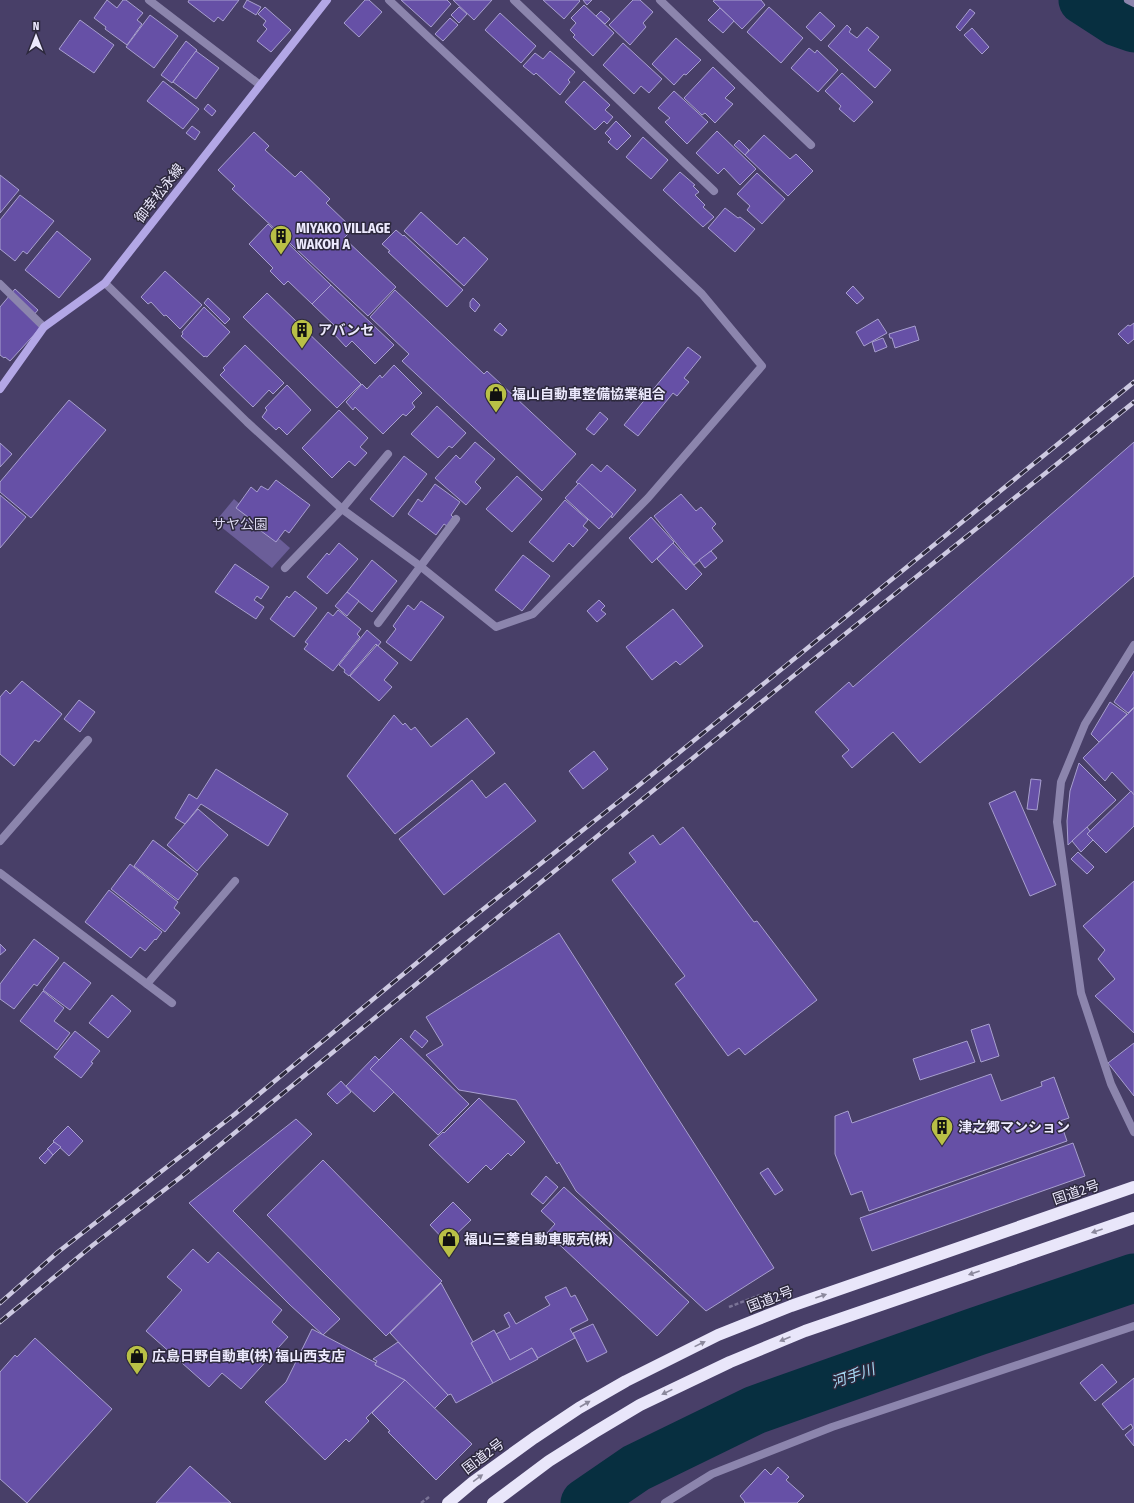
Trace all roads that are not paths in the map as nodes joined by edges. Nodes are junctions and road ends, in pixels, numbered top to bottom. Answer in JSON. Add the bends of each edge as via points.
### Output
{"nodes":[{"id":1,"x":149,"y":0,"type":"edge"},
{"id":2,"x":327,"y":0,"type":"edge"},
{"id":3,"x":389,"y":0,"type":"edge"},
{"id":4,"x":514,"y":0,"type":"edge"},
{"id":5,"x":660,"y":0,"type":"edge"},
{"id":6,"x":1128,"y":0,"type":"edge"},
{"id":7,"x":1134,"y":3,"type":"edge"},
{"id":8,"x":260,"y":85,"type":"junction"},
{"id":9,"x":811,"y":144,"type":"dead end"},
{"id":10,"x":714,"y":191,"type":"dead end"},
{"id":11,"x":105,"y":283,"type":"junction"},
{"id":12,"x":0,"y":284,"type":"edge"},
{"id":13,"x":44,"y":327,"type":"junction"},
{"id":14,"x":0,"y":389,"type":"edge"},
{"id":15,"x":388,"y":454,"type":"dead end"},
{"id":16,"x":342,"y":509,"type":"junction"},
{"id":17,"x":456,"y":519,"type":"dead end"},
{"id":18,"x":420,"y":566,"type":"junction"},
{"id":19,"x":285,"y":568,"type":"dead end"},
{"id":20,"x":378,"y":623,"type":"dead end"},
{"id":21,"x":1134,"y":646,"type":"edge"},
{"id":22,"x":88,"y":740,"type":"dead end"},
{"id":23,"x":0,"y":841,"type":"edge"},
{"id":24,"x":0,"y":873,"type":"edge"},
{"id":25,"x":235,"y":880,"type":"dead end"},
{"id":26,"x":147,"y":984,"type":"junction"},
{"id":27,"x":172,"y":1002,"type":"dead end"},
{"id":28,"x":1134,"y":1132,"type":"edge"},
{"id":29,"x":1134,"y":1187,"type":"edge"},
{"id":30,"x":1134,"y":1218,"type":"edge"},
{"id":31,"x":1134,"y":1326,"type":"edge"},
{"id":32,"x":448,"y":1503,"type":"edge"},
{"id":33,"x":493,"y":1503,"type":"edge"},
{"id":34,"x":665,"y":1503,"type":"edge"}],
"edges":[{"from":1,"to":8,"type":"street"},
{"from":2,"to":8,"type":"main road","name":"御幸松永線"},
{"from":3,"to":18,"type":"street","via":[[702,294],[762,366],[648,498],[533,614],[496,627]]},
{"from":4,"to":10,"type":"street"},
{"from":5,"to":9,"type":"street"},
{"from":6,"to":7,"type":"street"},
{"from":8,"to":11,"type":"main road","name":"御幸松永線"},
{"from":11,"to":13,"type":"main road","name":"御幸松永線"},
{"from":11,"to":16,"type":"street","via":[[247,422]]},
{"from":12,"to":13,"type":"street"},
{"from":13,"to":14,"type":"main road","name":"御幸松永線"},
{"from":15,"to":16,"type":"street"},
{"from":16,"to":18,"type":"street"},
{"from":16,"to":19,"type":"street"},
{"from":17,"to":18,"type":"street"},
{"from":18,"to":20,"type":"street"},
{"from":21,"to":28,"type":"street","via":[[1085,724],[1061,782],[1056,822],[1081,993],[1111,1084]]},
{"from":22,"to":23,"type":"street"},
{"from":24,"to":26,"type":"street"},
{"from":25,"to":26,"type":"street"},
{"from":26,"to":27,"type":"street"},
{"from":32,"to":29,"type":"highway","name":"国道2号","one_way":true,"via":[[473,1482],[579,1408],[626,1381],[718,1335],[791,1306]]},
{"from":30,"to":33,"type":"highway","one_way":true,"via":[[805,1331],[730,1362],[640,1405],[549,1461]]},
{"from":31,"to":34,"type":"street","via":[[832,1428],[712,1474]]}]}
